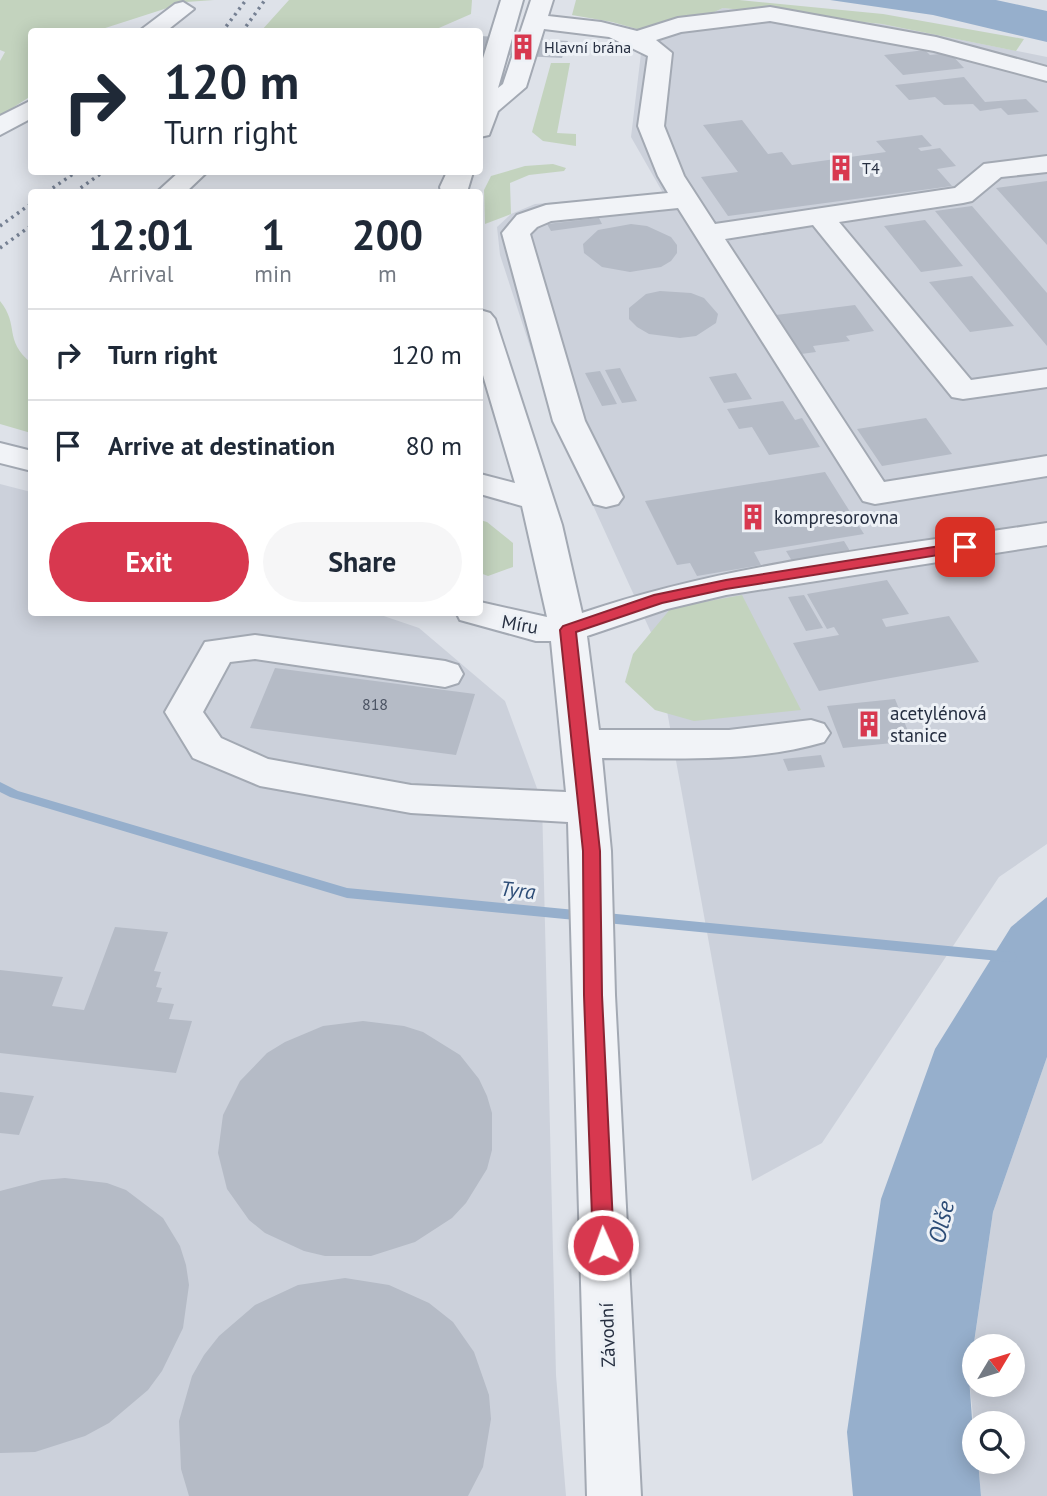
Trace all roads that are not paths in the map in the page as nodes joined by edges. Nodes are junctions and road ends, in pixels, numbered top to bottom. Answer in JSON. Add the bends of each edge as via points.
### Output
{"nodes":[{"id":1,"x":510,"y":7,"type":"edge"},
{"id":2,"x":183,"y":9,"type":"dead end"},
{"id":3,"x":538,"y":12,"type":"edge"},
{"id":4,"x":155,"y":28,"type":"edge"},
{"id":5,"x":640,"y":38,"type":"junction"},
{"id":6,"x":1047,"y":74,"type":"edge"},
{"id":7,"x":28,"y":110,"type":"edge"},
{"id":8,"x":483,"y":122,"type":"edge"},
{"id":9,"x":0,"y":127,"type":"edge"},
{"id":10,"x":1047,"y":164,"type":"edge"},
{"id":11,"x":190,"y":175,"type":"edge"},
{"id":12,"x":174,"y":189,"type":"edge"},
{"id":13,"x":686,"y":199,"type":"junction"},
{"id":14,"x":820,"y":216,"type":"junction"},
{"id":15,"x":706,"y":233,"type":"junction"},
{"id":16,"x":483,"y":329,"type":"edge"},
{"id":17,"x":1047,"y":378,"type":"edge"},
{"id":18,"x":0,"y":453,"type":"edge"},
{"id":19,"x":28,"y":460,"type":"edge"},
{"id":20,"x":1047,"y":466,"type":"edge"},
{"id":21,"x":483,"y":485,"type":"edge"},
{"id":22,"x":606,"y":497,"type":"dead end"},
{"id":23,"x":535,"y":499,"type":"junction"},
{"id":24,"x":1047,"y":534,"type":"edge"},
{"id":25,"x":483,"y":615,"type":"edge"},
{"id":26,"x":568,"y":630,"type":"junction"},
{"id":27,"x":445,"y":674,"type":"dead end"},
{"id":28,"x":811,"y":733,"type":"dead end"},
{"id":29,"x":582,"y":744,"type":"junction"},
{"id":30,"x":587,"y":808,"type":"junction"},
{"id":31,"x":614,"y":1496,"type":"edge"}],
"edges":[{"from":1,"to":8,"type":"street","via":[[486,86]]},
{"from":2,"to":4,"type":"street"},
{"from":3,"to":5,"type":"street"},
{"from":3,"to":8,"type":"street","via":[[514,87]]},
{"from":5,"to":6,"type":"street","via":[[678,24],[770,15],[936,44]]},
{"from":5,"to":13,"type":"street","via":[[660,53],[651,126],[671,176]]},
{"from":7,"to":9,"type":"street"},
{"from":10,"to":14,"type":"street","via":[[993,170],[963,195]]},
{"from":11,"to":12,"type":"street"},
{"from":13,"to":15,"type":"street"},
{"from":13,"to":22,"type":"street","via":[[546,213],[527,221],[516,233],[569,421]]},
{"from":14,"to":15,"type":"street"},
{"from":14,"to":17,"type":"street","via":[[963,390]]},
{"from":15,"to":20,"type":"street","via":[[875,494]]},
{"from":16,"to":23,"type":"street","name":"Závodní"},
{"from":18,"to":19,"type":"street"},
{"from":21,"to":23,"type":"street"},
{"from":23,"to":26,"type":"street","name":"Závodní"},
{"from":24,"to":26,"type":"street","via":[[726,584],[659,599]]},
{"from":25,"to":26,"type":"street","name":"Míru","via":[[536,629]]},
{"from":26,"to":29,"type":"street","name":"Závodní"},
{"from":27,"to":30,"type":"street","via":[[255,647],[218,651],[184,712],[207,748],[260,772],[411,799]]},
{"from":28,"to":29,"type":"street","via":[[729,744]]},
{"from":29,"to":30,"type":"street","name":"Závodní"},
{"from":30,"to":31,"type":"street","name":"Závodní"}]}
